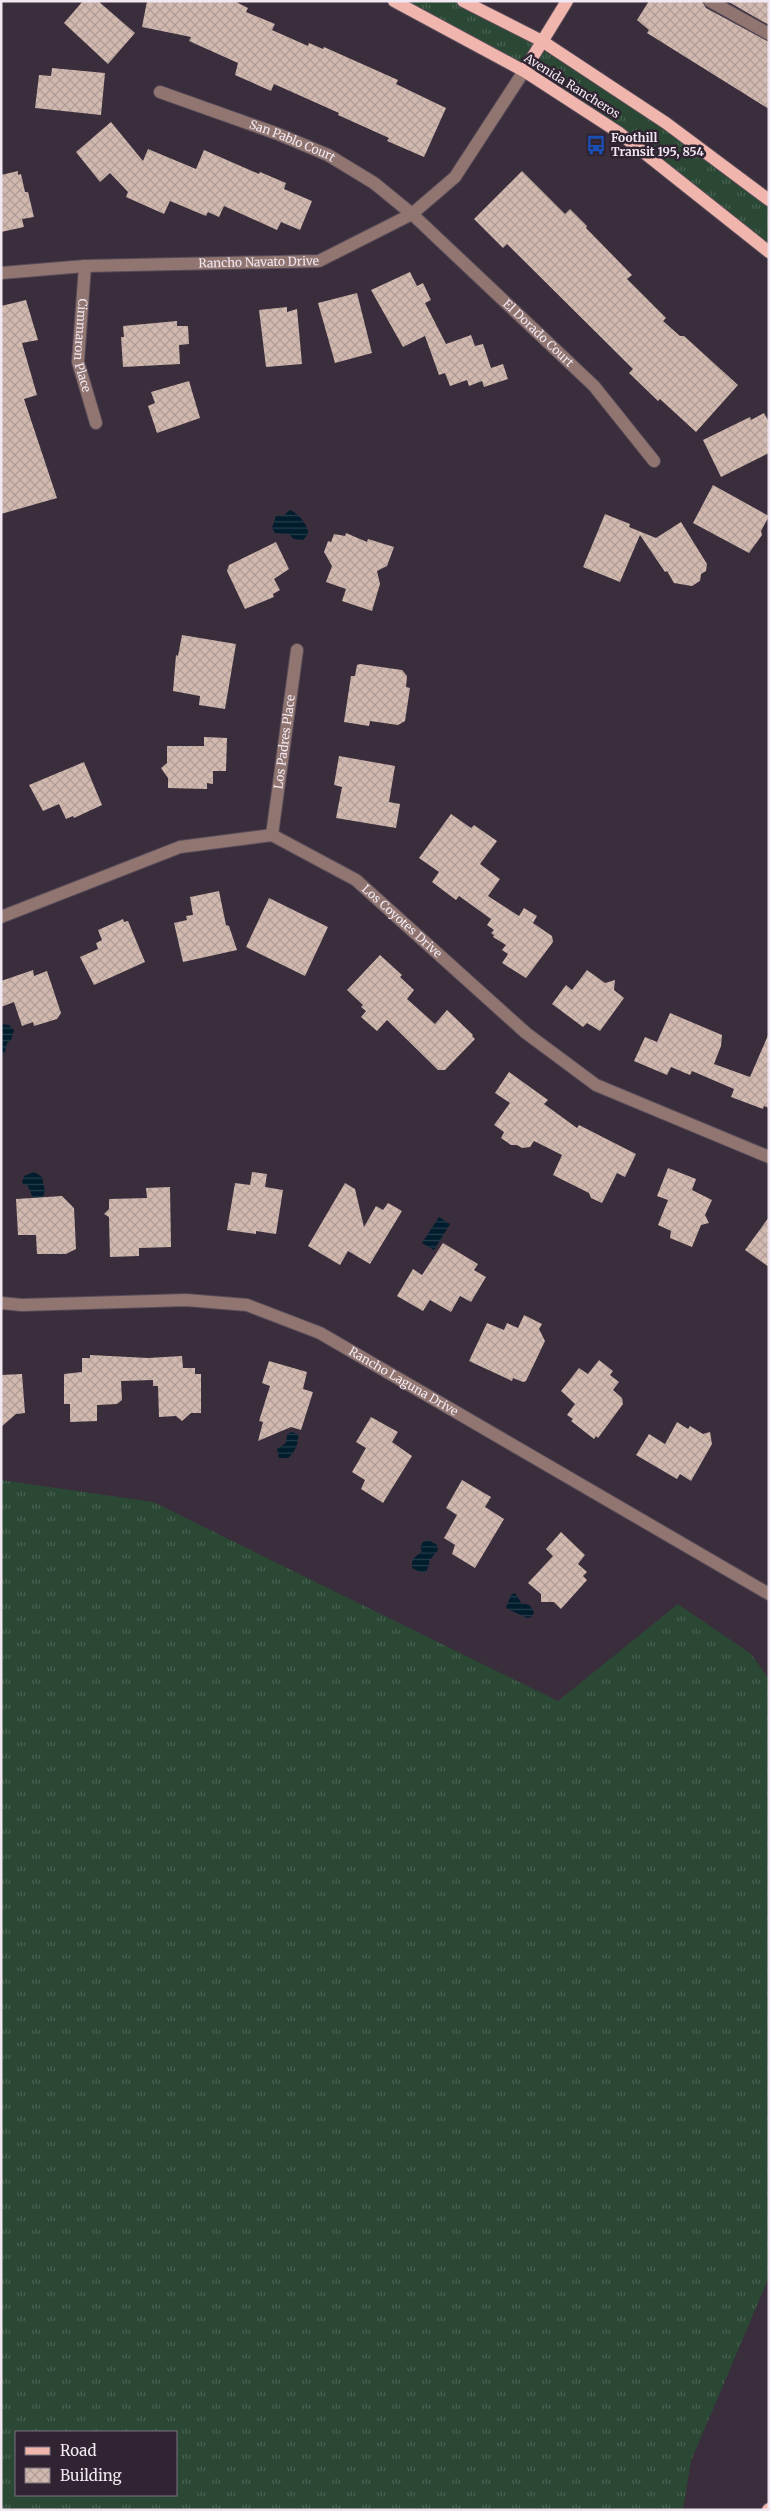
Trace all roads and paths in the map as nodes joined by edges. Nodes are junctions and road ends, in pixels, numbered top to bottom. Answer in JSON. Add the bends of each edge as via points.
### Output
{"nodes":[{"id":1,"x":394,"y":1,"type":"edge"},
{"id":2,"x":464,"y":1,"type":"edge"},
{"id":3,"x":567,"y":1,"type":"edge"},
{"id":4,"x":710,"y":1,"type":"edge"},
{"id":5,"x":769,"y":34,"type":"edge"},
{"id":6,"x":542,"y":42,"type":"junction"},
{"id":7,"x":524,"y":72,"type":"junction"},
{"id":8,"x":160,"y":92,"type":"dead end"},
{"id":9,"x":769,"y":200,"type":"edge"},
{"id":10,"x":412,"y":214,"type":"junction"},
{"id":11,"x":769,"y":252,"type":"edge"},
{"id":12,"x":85,"y":266,"type":"junction"},
{"id":13,"x":1,"y":273,"type":"edge"},
{"id":14,"x":96,"y":423,"type":"dead end"},
{"id":15,"x":654,"y":461,"type":"dead end"},
{"id":16,"x":297,"y":650,"type":"dead end"},
{"id":17,"x":272,"y":835,"type":"junction"},
{"id":18,"x":1,"y":917,"type":"edge"},
{"id":19,"x":769,"y":1157,"type":"edge"},
{"id":20,"x":1,"y":1303,"type":"edge"},
{"id":21,"x":769,"y":1594,"type":"edge"}],
"edges":[{"from":1,"to":7,"type":"main road","name":"Avenida Rancheros"},
{"from":2,"to":6,"type":"main road","name":"Avenida Rancheros"},
{"from":3,"to":6,"type":"main road"},
{"from":4,"to":5,"type":"street"},
{"from":6,"to":7,"type":"main road"},
{"from":6,"to":9,"type":"main road","name":"Avenida Rancheros","via":[[666,123]]},
{"from":7,"to":10,"type":"street","name":"Rancho Navato Drive","via":[[455,178]]},
{"from":7,"to":11,"type":"main road","name":"Avenida Rancheros","via":[[618,132]]},
{"from":8,"to":10,"type":"street","name":"San Pablo Court","via":[[278,134],[328,156],[374,183]]},
{"from":10,"to":12,"type":"street","name":"Rancho Navato Drive","via":[[319,261]]},
{"from":10,"to":15,"type":"street","name":"El Dorado Court","via":[[594,386]]},
{"from":12,"to":13,"type":"street","name":"Rancho Navato Drive"},
{"from":12,"to":14,"type":"street","name":"Cimmaron Place","via":[[78,362]]},
{"from":16,"to":17,"type":"street","name":"Los Padres Place"},
{"from":17,"to":18,"type":"street","via":[[180,847]]},
{"from":17,"to":19,"type":"street","name":"Los Coyotes Drive","via":[[356,880],[526,1033],[596,1085]]},
{"from":20,"to":21,"type":"street","name":"Rancho Laguna Drive","via":[[186,1300],[247,1305],[320,1333]]}]}
